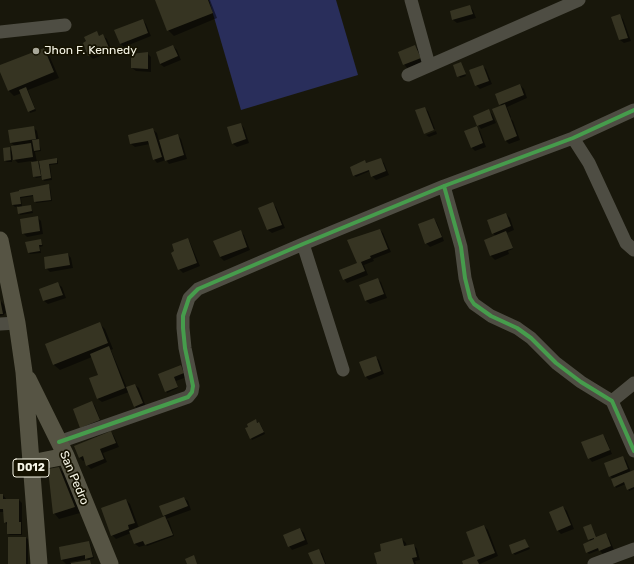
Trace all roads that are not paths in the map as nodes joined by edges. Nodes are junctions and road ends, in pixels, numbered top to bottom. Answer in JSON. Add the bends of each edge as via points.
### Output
{"nodes":[{"id":1,"x":411,"y":0,"type":"edge"},
{"id":2,"x":580,"y":0,"type":"edge"},
{"id":3,"x":65,"y":25,"type":"dead end"},
{"id":4,"x":0,"y":32,"type":"edge"},
{"id":5,"x":429,"y":65,"type":"junction"},
{"id":6,"x":408,"y":75,"type":"dead end"},
{"id":7,"x":634,"y":110,"type":"edge"},
{"id":8,"x":573,"y":138,"type":"junction"},
{"id":9,"x":444,"y":186,"type":"junction"},
{"id":10,"x":0,"y":240,"type":"edge"},
{"id":11,"x":303,"y":244,"type":"junction"},
{"id":12,"x":634,"y":250,"type":"edge"},
{"id":13,"x":17,"y":323,"type":"junction"},
{"id":14,"x":0,"y":324,"type":"edge"},
{"id":15,"x":343,"y":370,"type":"dead end"},
{"id":16,"x":24,"y":372,"type":"junction"},
{"id":17,"x":634,"y":383,"type":"edge"},
{"id":18,"x":612,"y":401,"type":"junction"},
{"id":19,"x":63,"y":449,"type":"junction"},
{"id":20,"x":634,"y":452,"type":"edge"},
{"id":21,"x":31,"y":463,"type":"junction"},
{"id":22,"x":634,"y":548,"type":"edge"},
{"id":23,"x":39,"y":564,"type":"edge"},
{"id":24,"x":110,"y":564,"type":"edge"},
{"id":25,"x":594,"y":564,"type":"edge"}],
"edges":[{"from":1,"to":5,"type":"street"},
{"from":2,"to":5,"type":"street"},
{"from":3,"to":4,"type":"street"},
{"from":5,"to":6,"type":"street"},
{"from":7,"to":8,"type":"street"},
{"from":8,"to":9,"type":"street"},
{"from":8,"to":12,"type":"street","via":[[590,163],[626,243]]},
{"from":9,"to":11,"type":"street"},
{"from":9,"to":18,"type":"street","via":[[461,247],[470,298],[474,304],[491,316],[517,328],[556,363]]},
{"from":10,"to":13,"type":"main road","number":"D012"},
{"from":11,"to":15,"type":"street"},
{"from":11,"to":19,"type":"street","via":[[198,289],[189,298],[183,316],[193,386],[188,397]]},
{"from":13,"to":14,"type":"street"},
{"from":13,"to":16,"type":"main road","number":"D012"},
{"from":16,"to":19,"type":"main road","name":"San Pedro"},
{"from":16,"to":21,"type":"main road","number":"D012"},
{"from":17,"to":18,"type":"street"},
{"from":18,"to":20,"type":"street"},
{"from":19,"to":21,"type":"main road"},
{"from":19,"to":24,"type":"main road","name":"San Pedro"},
{"from":21,"to":23,"type":"main road","number":"D012"},
{"from":22,"to":25,"type":"street"}]}
